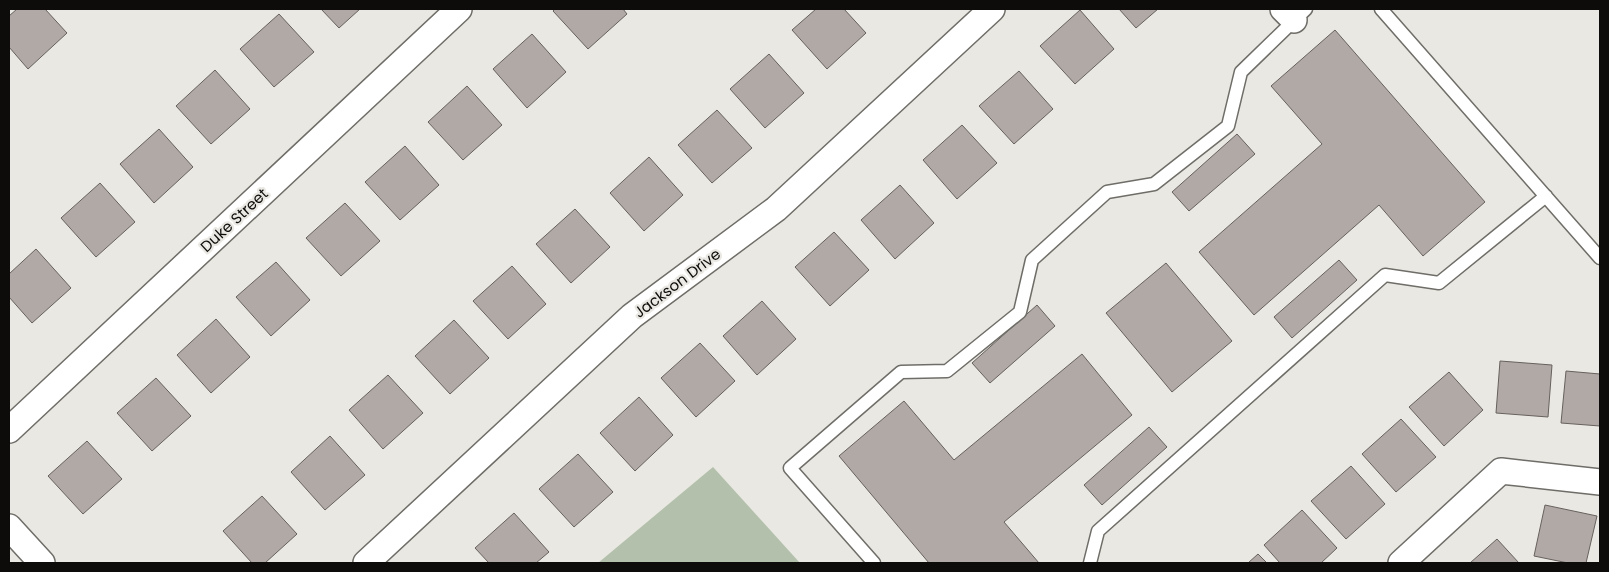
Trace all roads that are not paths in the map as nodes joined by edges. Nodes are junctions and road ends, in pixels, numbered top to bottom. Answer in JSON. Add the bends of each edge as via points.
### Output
{"nodes":[{"id":1,"x":459,"y":9,"type":"edge"},
{"id":2,"x":992,"y":9,"type":"edge"},
{"id":3,"x":1382,"y":9,"type":"edge"},
{"id":4,"x":1294,"y":13,"type":"edge"},
{"id":5,"x":1546,"y":196,"type":"junction"},
{"id":6,"x":1600,"y":258,"type":"edge"},
{"id":7,"x":9,"y":430,"type":"edge"},
{"id":8,"x":1600,"y":482,"type":"edge"},
{"id":9,"x":9,"y":527,"type":"edge"},
{"id":10,"x":42,"y":563,"type":"edge"},
{"id":11,"x":366,"y":563,"type":"edge"},
{"id":12,"x":874,"y":563,"type":"edge"},
{"id":13,"x":1090,"y":563,"type":"edge"},
{"id":14,"x":1400,"y":563,"type":"edge"}],
"edges":[{"from":1,"to":7,"type":"street","name":"Duke Street"},
{"from":2,"to":11,"type":"street","name":"Jackson Drive","via":[[776,209],[632,316]]},
{"from":3,"to":5,"type":"lane"},
{"from":4,"to":12,"type":"lane","via":[[1241,72],[1228,126],[1154,184],[1107,192],[1032,260],[1020,312],[947,371],[901,372],[790,468]]},
{"from":5,"to":6,"type":"lane"},
{"from":5,"to":13,"type":"lane","via":[[1439,283],[1385,275],[1098,531]]},
{"from":8,"to":14,"type":"street","via":[[1501,471]]},
{"from":9,"to":10,"type":"street"}]}
